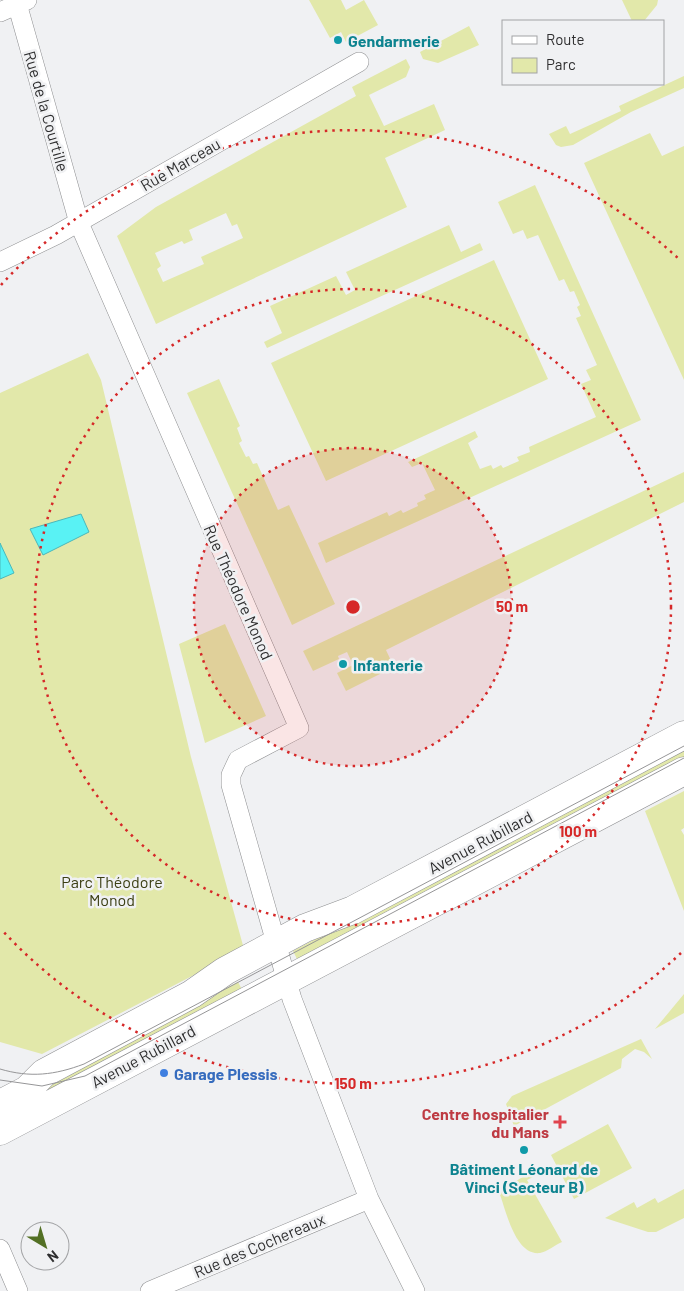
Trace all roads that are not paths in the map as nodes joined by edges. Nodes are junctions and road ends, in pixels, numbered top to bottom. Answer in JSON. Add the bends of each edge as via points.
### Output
{"nodes":[{"id":1,"x":15,"y":4,"type":"edge"},
{"id":2,"x":359,"y":62,"type":"dead end"},
{"id":3,"x":79,"y":223,"type":"junction"},
{"id":4,"x":0,"y":262,"type":"edge"},
{"id":5,"x":684,"y":735,"type":"edge"},
{"id":6,"x":684,"y":771,"type":"edge"},
{"id":7,"x":274,"y":941,"type":"junction"},
{"id":8,"x":285,"y":981,"type":"junction"},
{"id":9,"x":0,"y":1104,"type":"edge"},
{"id":10,"x":0,"y":1131,"type":"edge"},
{"id":11,"x":368,"y":1199,"type":"junction"},
{"id":12,"x":0,"y":1249,"type":"edge"},
{"id":13,"x":18,"y":1291,"type":"edge"},
{"id":14,"x":150,"y":1291,"type":"edge"},
{"id":15,"x":415,"y":1291,"type":"edge"}],
"edges":[{"from":1,"to":3,"type":"street","name":"Rue de la Courtille"},
{"from":2,"to":3,"type":"street","name":"Rue Marceau"},
{"from":3,"to":4,"type":"street","name":"Rue Marceau"},
{"from":3,"to":7,"type":"street","name":"Rue Théodore Monod","via":[[299,728],[242,757],[231,775]]},
{"from":5,"to":7,"type":"main road","name":"Avenue Rubillard","via":[[353,910]]},
{"from":6,"to":8,"type":"main road","name":"Avenue Rubillard"},
{"from":7,"to":8,"type":"street"},
{"from":7,"to":9,"type":"main road","name":"Avenue Rubillard","via":[[192,994],[44,1073],[27,1090]]},
{"from":8,"to":10,"type":"main road","name":"Avenue Rubillard"},
{"from":8,"to":11,"type":"street"},
{"from":11,"to":14,"type":"street","name":"Rue des Cochereaux"},
{"from":11,"to":15,"type":"street"},
{"from":12,"to":13,"type":"street"}]}
